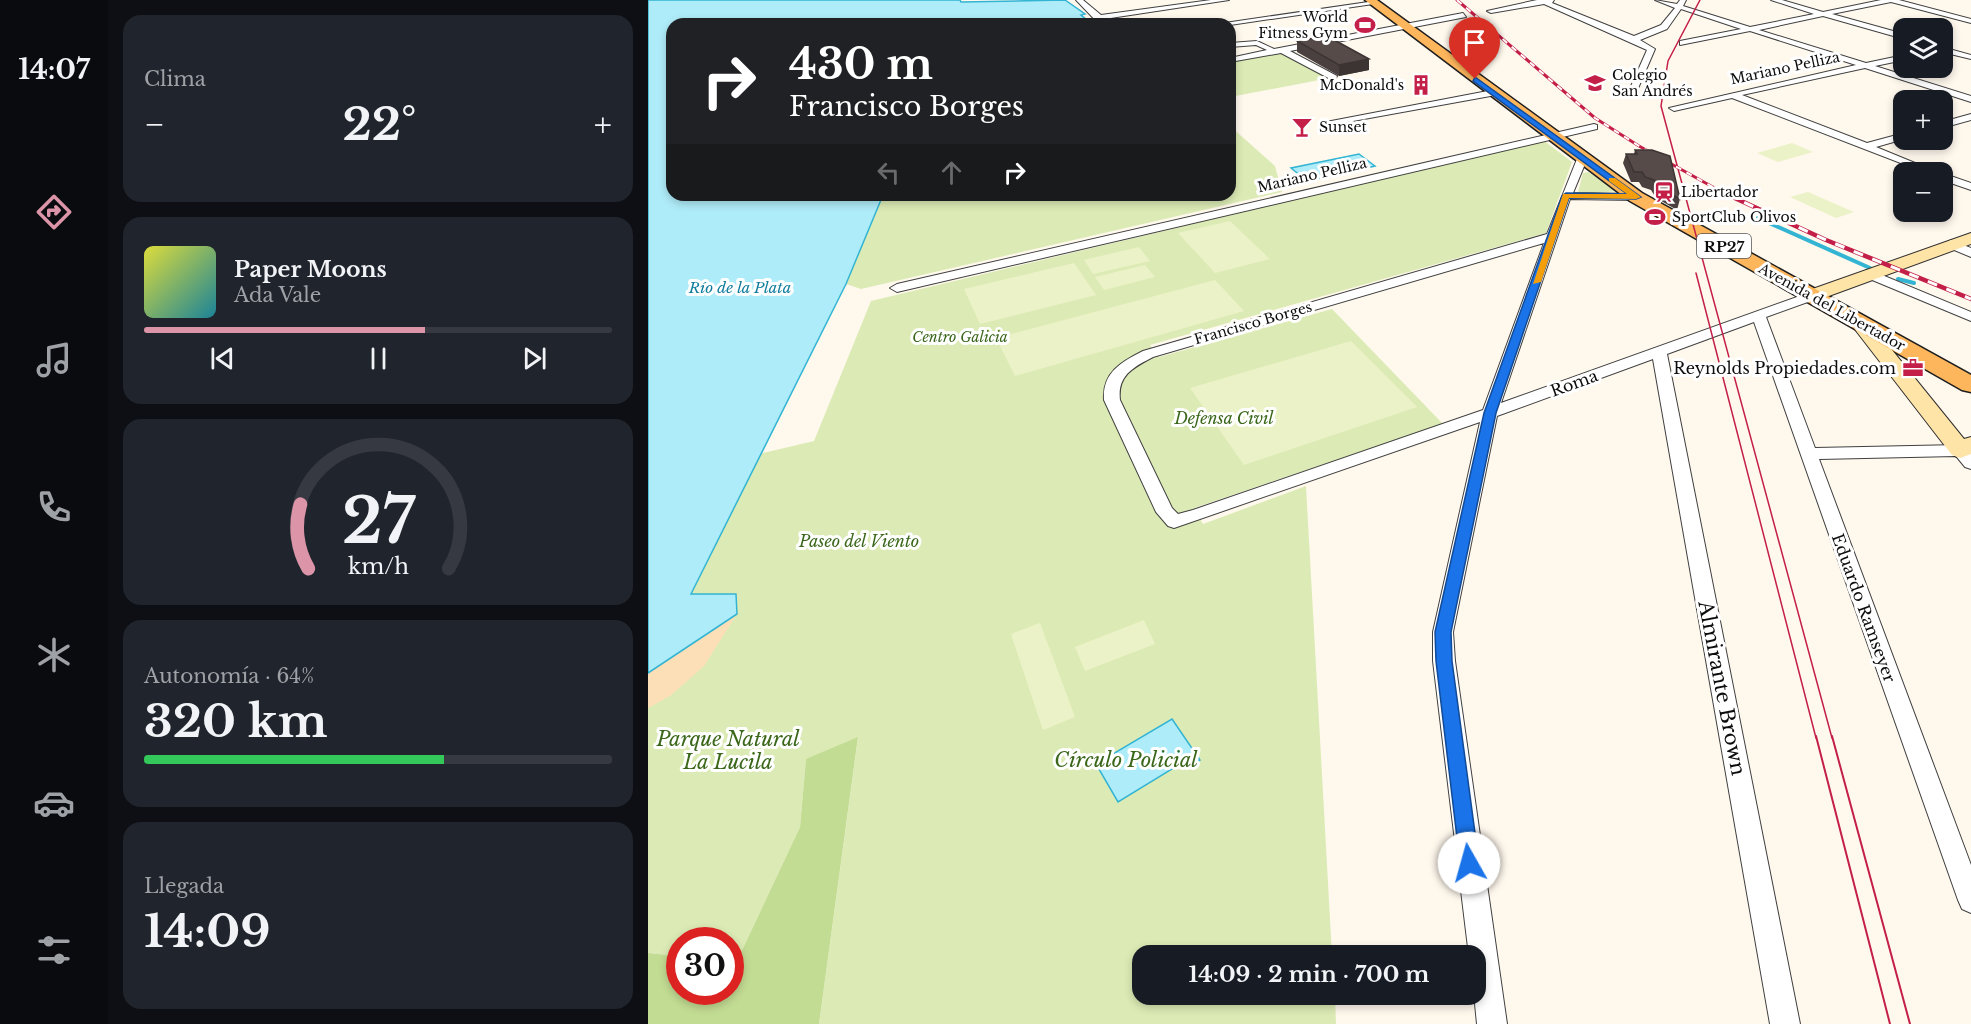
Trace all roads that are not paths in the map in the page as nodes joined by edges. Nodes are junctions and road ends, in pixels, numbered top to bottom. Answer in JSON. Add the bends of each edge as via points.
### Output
{"nodes":[{"id":1,"x":1079,"y":0,"type":"edge"},
{"id":2,"x":1226,"y":0,"type":"edge"},
{"id":3,"x":1556,"y":0,"type":"edge"},
{"id":4,"x":1658,"y":0,"type":"edge"},
{"id":5,"x":1774,"y":0,"type":"edge"},
{"id":6,"x":1891,"y":0,"type":"edge"},
{"id":7,"x":1542,"y":1,"type":"edge"},
{"id":8,"x":1373,"y":2,"type":"edge"},
{"id":9,"x":1681,"y":3,"type":"edge"},
{"id":10,"x":1129,"y":6,"type":"dead end"},
{"id":11,"x":1315,"y":11,"type":"junction"},
{"id":12,"x":1491,"y":11,"type":"dead end"},
{"id":13,"x":1136,"y":13,"type":"junction"},
{"id":14,"x":1822,"y":14,"type":"junction"},
{"id":15,"x":1463,"y":15,"type":"dead end"},
{"id":16,"x":1098,"y":18,"type":"edge"},
{"id":17,"x":1114,"y":18,"type":"edge"},
{"id":18,"x":1142,"y":18,"type":"edge"},
{"id":19,"x":1971,"y":21,"type":"edge"},
{"id":20,"x":1236,"y":22,"type":"edge"},
{"id":21,"x":1236,"y":25,"type":"edge"},
{"id":22,"x":1405,"y":26,"type":"junction"},
{"id":23,"x":1754,"y":30,"type":"junction"},
{"id":24,"x":1893,"y":34,"type":"edge"},
{"id":25,"x":1633,"y":39,"type":"junction"},
{"id":26,"x":1683,"y":43,"type":"dead end"},
{"id":27,"x":1962,"y":43,"type":"dead end"},
{"id":28,"x":1236,"y":45,"type":"edge"},
{"id":29,"x":1953,"y":45,"type":"edge"},
{"id":30,"x":1278,"y":51,"type":"junction"},
{"id":31,"x":1953,"y":51,"type":"edge"},
{"id":32,"x":1971,"y":57,"type":"edge"},
{"id":33,"x":1236,"y":59,"type":"edge"},
{"id":34,"x":1893,"y":60,"type":"edge"},
{"id":35,"x":1866,"y":66,"type":"junction"},
{"id":36,"x":1334,"y":78,"type":"edge"},
{"id":37,"x":1493,"y":93,"type":"junction"},
{"id":38,"x":1632,"y":93,"type":"dead end"},
{"id":39,"x":1733,"y":94,"type":"junction"},
{"id":40,"x":1971,"y":99,"type":"edge"},
{"id":41,"x":1674,"y":108,"type":"dead end"},
{"id":42,"x":1971,"y":117,"type":"edge"},
{"id":43,"x":1953,"y":122,"type":"edge"},
{"id":44,"x":1335,"y":123,"type":"dead end"},
{"id":45,"x":1594,"y":127,"type":"dead end"},
{"id":46,"x":1550,"y":135,"type":"junction"},
{"id":47,"x":1893,"y":139,"type":"edge"},
{"id":48,"x":1865,"y":147,"type":"junction"},
{"id":49,"x":1582,"y":159,"type":"junction"},
{"id":50,"x":1905,"y":162,"type":"edge"},
{"id":51,"x":1953,"y":180,"type":"edge"},
{"id":52,"x":1971,"y":187,"type":"edge"},
{"id":53,"x":1566,"y":196,"type":"junction"},
{"id":54,"x":1636,"y":197,"type":"junction"},
{"id":55,"x":1553,"y":236,"type":"junction"},
{"id":56,"x":1971,"y":238,"type":"edge"},
{"id":57,"x":1951,"y":244,"type":"junction"},
{"id":58,"x":1971,"y":253,"type":"edge"},
{"id":59,"x":1870,"y":274,"type":"junction"},
{"id":60,"x":897,"y":288,"type":"dead end"},
{"id":61,"x":1811,"y":296,"type":"junction"},
{"id":62,"x":1758,"y":315,"type":"junction"},
{"id":63,"x":1971,"y":317,"type":"edge"},
{"id":64,"x":1860,"y":323,"type":"junction"},
{"id":65,"x":1659,"y":351,"type":"junction"},
{"id":66,"x":1971,"y":385,"type":"edge"},
{"id":67,"x":1490,"y":413,"type":"junction"},
{"id":68,"x":1968,"y":453,"type":"edge"},
{"id":69,"x":1808,"y":454,"type":"junction"},
{"id":70,"x":1174,"y":521,"type":"joint"},
{"id":71,"x":1971,"y":900,"type":"edge"},
{"id":72,"x":1492,"y":1024,"type":"edge"},
{"id":73,"x":1785,"y":1024,"type":"edge"}],
"edges":[{"from":1,"to":16,"type":"street"},
{"from":2,"to":13,"type":"street"},
{"from":3,"to":7,"type":"street"},
{"from":4,"to":9,"type":"street"},
{"from":5,"to":14,"type":"street"},
{"from":6,"to":14,"type":"street"},
{"from":6,"to":19,"type":"street"},
{"from":7,"to":12,"type":"street"},
{"from":7,"to":25,"type":"street"},
{"from":8,"to":11,"type":"street"},
{"from":8,"to":22,"type":"main road","name":"Avenida del Libertador","number":"RP27"},
{"from":9,"to":23,"type":"street"},
{"from":9,"to":25,"type":"street","via":[[1668,26]]},
{"from":10,"to":13,"type":"street"},
{"from":11,"to":20,"type":"street"},
{"from":11,"to":21,"type":"street"},
{"from":13,"to":17,"type":"street"},
{"from":13,"to":18,"type":"street"},
{"from":14,"to":23,"type":"street"},
{"from":14,"to":24,"type":"street"},
{"from":15,"to":22,"type":"street"},
{"from":22,"to":30,"type":"street"},
{"from":22,"to":37,"type":"main road","name":"Avenida del Libertador","number":"RP27"},
{"from":23,"to":26,"type":"street"},
{"from":23,"to":35,"type":"street"},
{"from":25,"to":38,"type":"street","via":[[1651,49]]},
{"from":27,"to":29,"type":"street"},
{"from":28,"to":30,"type":"street","via":[[1261,43]]},
{"from":30,"to":33,"type":"street"},
{"from":30,"to":36,"type":"street"},
{"from":31,"to":32,"type":"street"},
{"from":34,"to":35,"type":"street","name":"Mariano Pelliza"},
{"from":35,"to":39,"type":"street","name":"Mariano Pelliza"},
{"from":35,"to":40,"type":"street"},
{"from":37,"to":44,"type":"street"},
{"from":37,"to":46,"type":"main road","name":"Avenida del Libertador","number":"RP27"},
{"from":39,"to":41,"type":"street","name":"Mariano Pelliza"},
{"from":39,"to":48,"type":"street"},
{"from":42,"to":43,"type":"street"},
{"from":45,"to":46,"type":"street","name":"Mariano Pelliza"},
{"from":46,"to":49,"type":"main road","name":"Avenida del Libertador","number":"RP27"},
{"from":46,"to":60,"type":"street","name":"Mariano Pelliza"},
{"from":47,"to":48,"type":"street"},
{"from":48,"to":50,"type":"street"},
{"from":49,"to":53,"type":"street"},
{"from":49,"to":54,"type":"main road","name":"Avenida del Libertador","number":"RP27"},
{"from":51,"to":52,"type":"street"},
{"from":53,"to":54,"type":"street"},
{"from":53,"to":55,"type":"street"},
{"from":54,"to":61,"type":"main road","name":"Avenida del Libertador","number":"RP27"},
{"from":55,"to":67,"type":"street"},
{"from":55,"to":70,"type":"street","name":"Francisco Borges","via":[[1148,354],[1129,364],[1116,374],[1110,388],[1112,400],[1165,512]]},
{"from":56,"to":57,"type":"street","name":"Roma"},
{"from":57,"to":58,"type":"street"},
{"from":57,"to":59,"type":"street","name":"Roma"},
{"from":59,"to":61,"type":"street","name":"Roma"},
{"from":59,"to":63,"type":"street"},
{"from":61,"to":62,"type":"street","name":"Roma"},
{"from":61,"to":64,"type":"main road","name":"Avenida del Libertador","number":"RP27"},
{"from":62,"to":65,"type":"street","name":"Roma"},
{"from":62,"to":69,"type":"street","name":"Eduardo Ramseyer"},
{"from":64,"to":66,"type":"main road","name":"Avenida del Libertador","number":"RP27"},
{"from":64,"to":68,"type":"street"},
{"from":65,"to":67,"type":"street","name":"Roma"},
{"from":65,"to":73,"type":"street","name":"Almirante Brown"},
{"from":67,"to":70,"type":"street","name":"Roma"},
{"from":67,"to":72,"type":"street","via":[[1443,632]]},
{"from":68,"to":69,"type":"street"},
{"from":69,"to":71,"type":"street","name":"Eduardo Ramseyer"}]}
